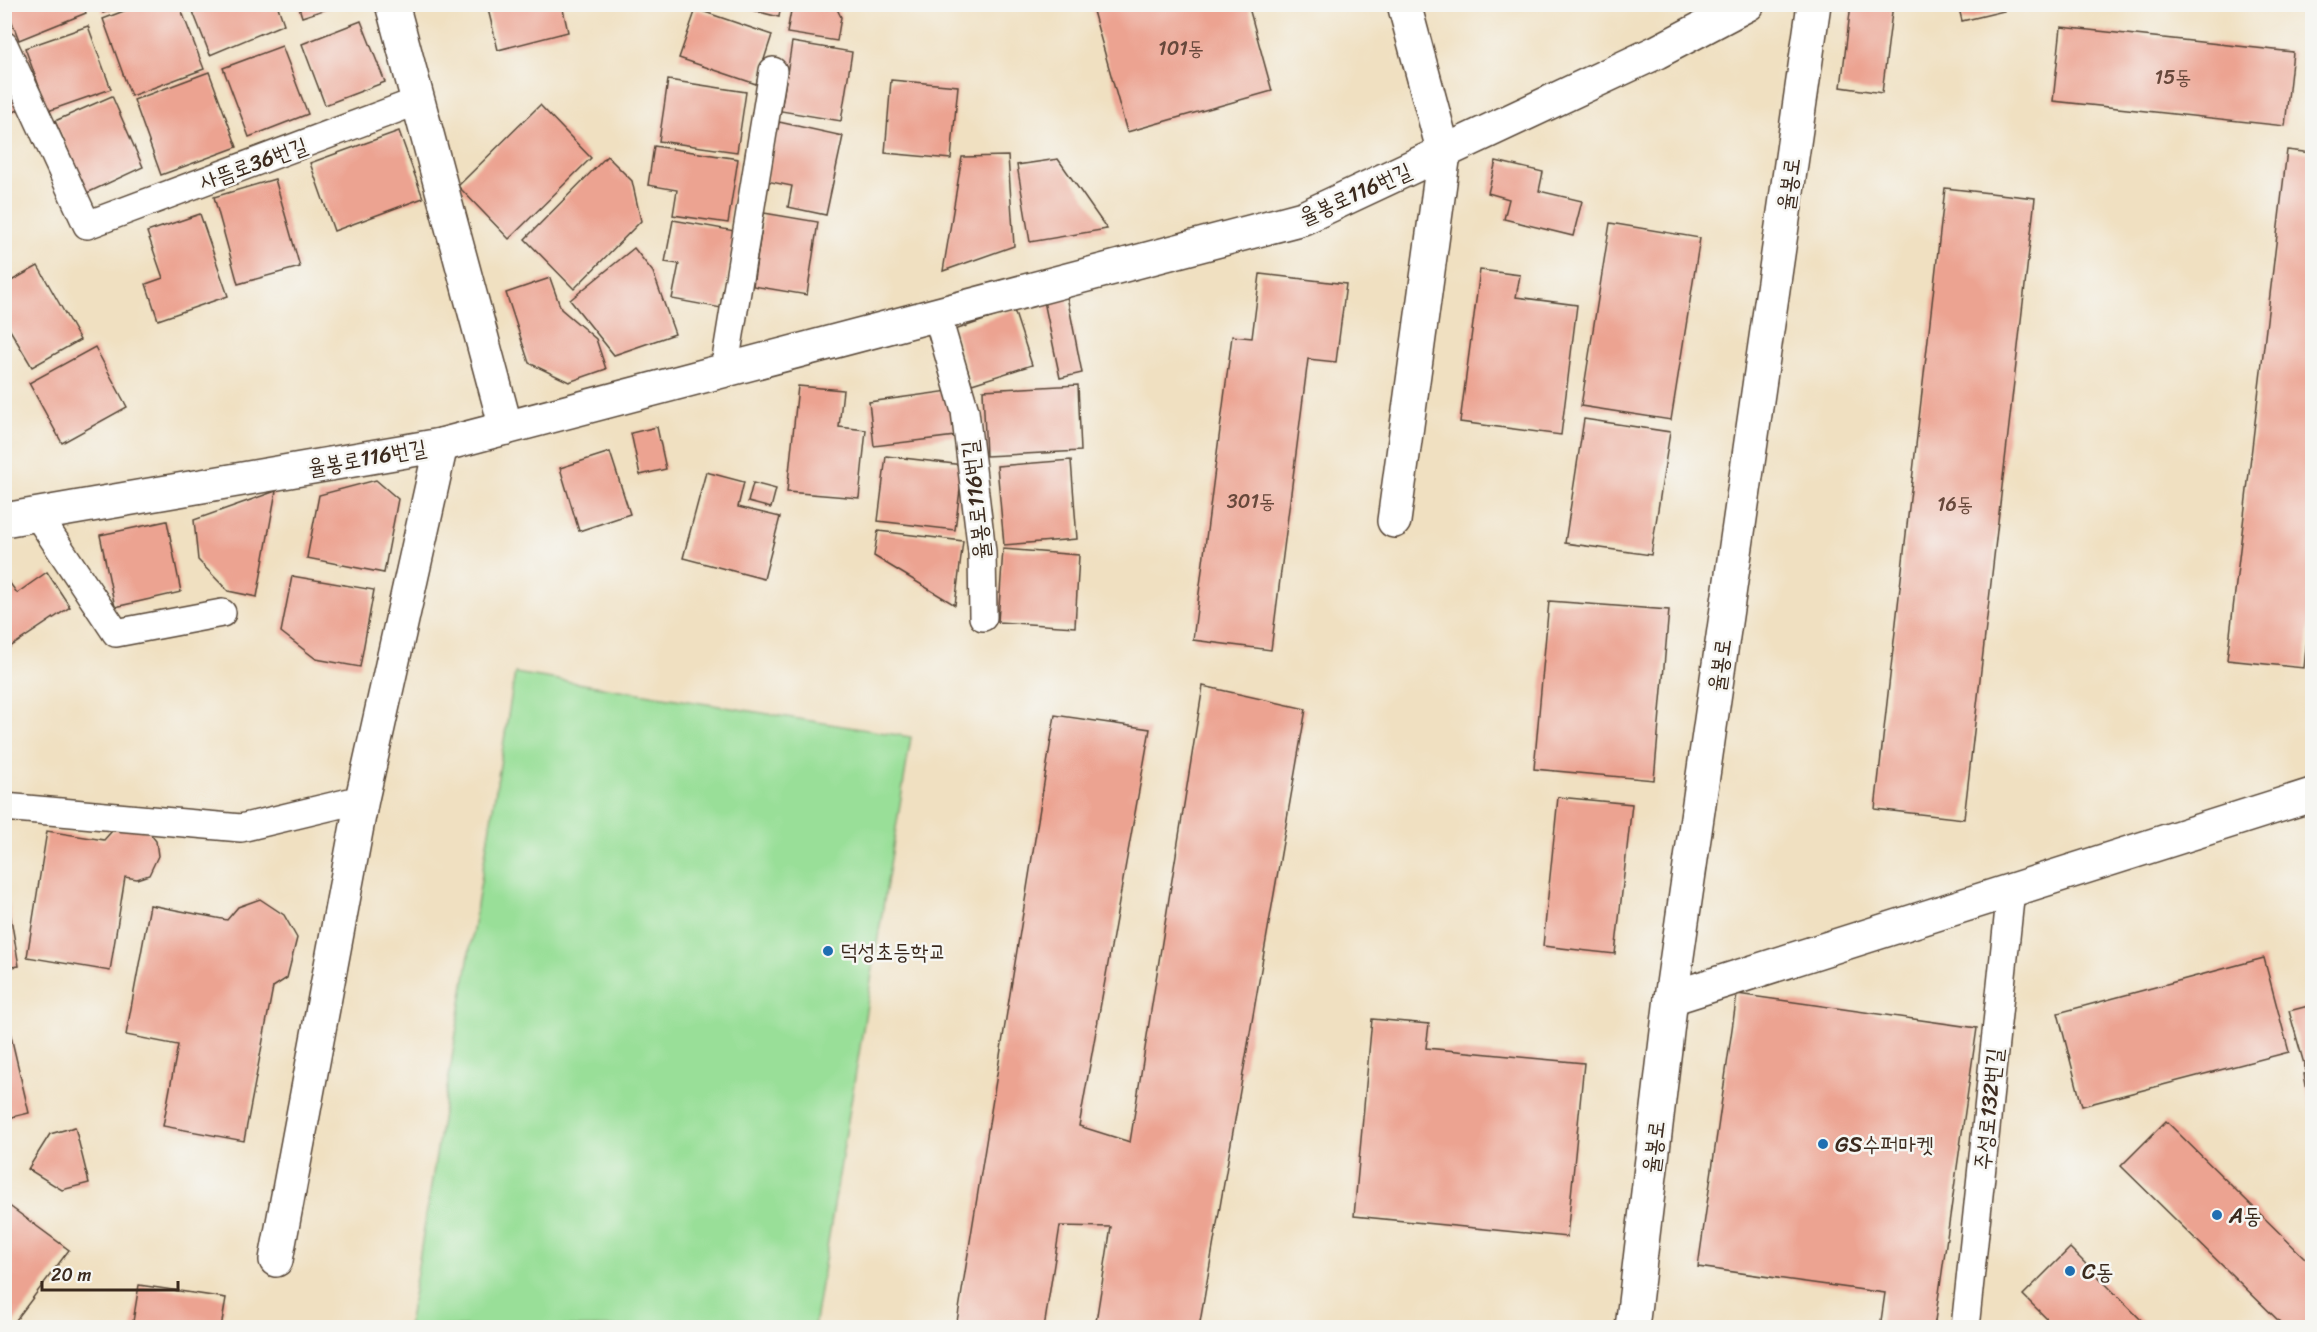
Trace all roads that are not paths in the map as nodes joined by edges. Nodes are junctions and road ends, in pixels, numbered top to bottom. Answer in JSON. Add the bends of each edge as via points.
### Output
{"nodes":[{"id":1,"x":392,"y":4,"type":"edge"},
{"id":2,"x":1404,"y":4,"type":"edge"},
{"id":3,"x":1748,"y":4,"type":"edge"},
{"id":4,"x":1814,"y":4,"type":"edge"},
{"id":5,"x":4,"y":45,"type":"edge"},
{"id":6,"x":773,"y":71,"type":"dead end"},
{"id":7,"x":418,"y":101,"type":"junction"},
{"id":8,"x":1444,"y":153,"type":"junction"},
{"id":9,"x":937,"y":315,"type":"junction"},
{"id":10,"x":724,"y":371,"type":"junction"},
{"id":11,"x":506,"y":428,"type":"junction"},
{"id":12,"x":441,"y":445,"type":"junction"},
{"id":13,"x":36,"y":513,"type":"junction"},
{"id":14,"x":4,"y":520,"type":"edge"},
{"id":15,"x":1394,"y":521,"type":"dead end"},
{"id":16,"x":222,"y":612,"type":"dead end"},
{"id":17,"x":983,"y":616,"type":"dead end"},
{"id":18,"x":2313,"y":795,"type":"edge"},
{"id":19,"x":362,"y":800,"type":"junction"},
{"id":20,"x":4,"y":807,"type":"edge"},
{"id":21,"x":2011,"y":890,"type":"junction"},
{"id":22,"x":1671,"y":998,"type":"junction"},
{"id":23,"x":276,"y":1260,"type":"dead end"},
{"id":24,"x":1632,"y":1328,"type":"edge"},
{"id":25,"x":1965,"y":1328,"type":"edge"}],
"edges":[{"from":1,"to":7,"type":"street"},
{"from":2,"to":8,"type":"street"},
{"from":3,"to":8,"type":"street","name":"율봉로116번길","via":[[1657,52]]},
{"from":4,"to":22,"type":"street","name":"율봉로"},
{"from":5,"to":7,"type":"lane","name":"사뜸로36번길","via":[[87,225]]},
{"from":6,"to":10,"type":"lane"},
{"from":7,"to":11,"type":"street"},
{"from":8,"to":9,"type":"street","name":"율봉로116번길","via":[[1303,218]]},
{"from":8,"to":15,"type":"street"},
{"from":9,"to":10,"type":"street","name":"율봉로116번길"},
{"from":9,"to":17,"type":"lane","name":"율봉로116번길","via":[[965,411],[982,552]]},
{"from":10,"to":11,"type":"street","name":"율봉로116번길"},
{"from":11,"to":12,"type":"street","name":"율봉로116번길"},
{"from":12,"to":13,"type":"street","name":"율봉로116번길"},
{"from":12,"to":19,"type":"street"},
{"from":13,"to":14,"type":"street","name":"율봉로116번길"},
{"from":13,"to":16,"type":"lane","via":[[116,633]]},
{"from":18,"to":21,"type":"street"},
{"from":19,"to":20,"type":"lane","via":[[241,828]]},
{"from":19,"to":23,"type":"street"},
{"from":21,"to":22,"type":"street"},
{"from":21,"to":25,"type":"lane","name":"주성로132번길"},
{"from":22,"to":24,"type":"street","name":"율봉로"}]}
